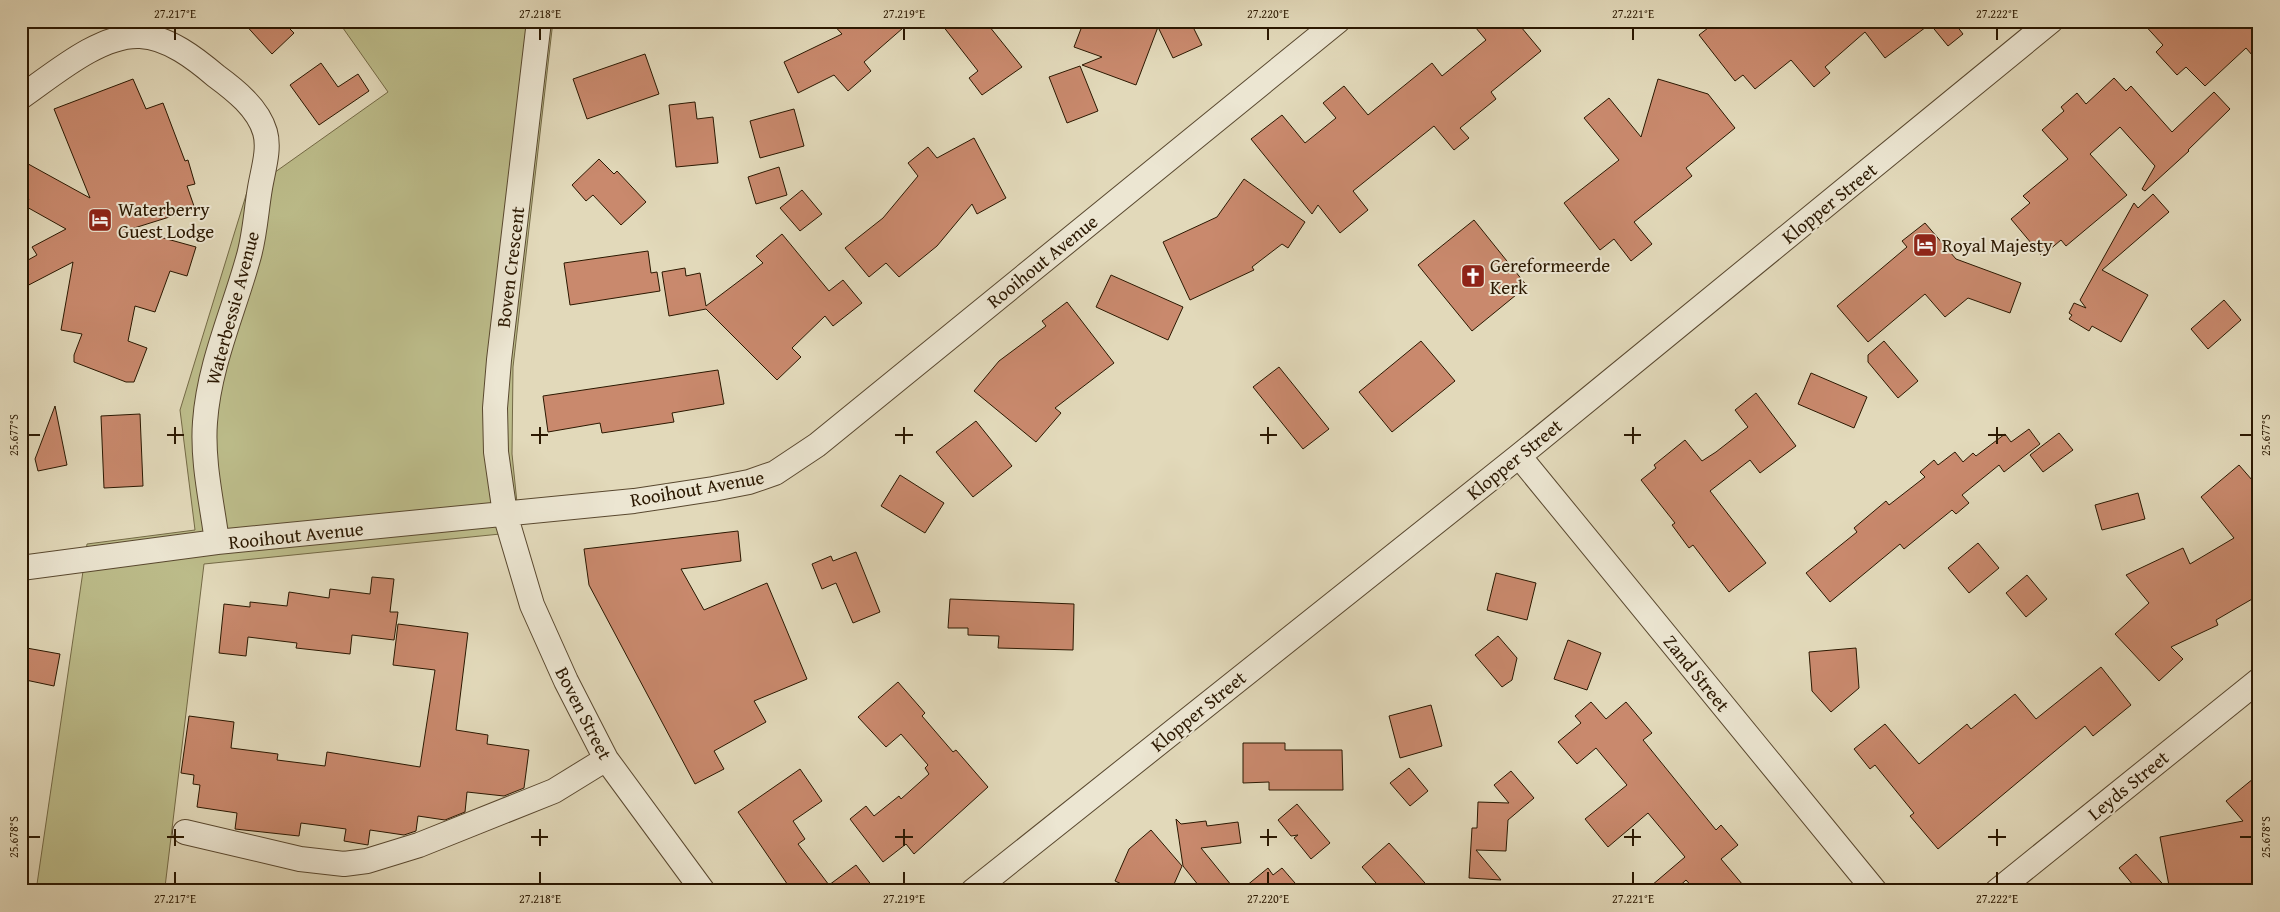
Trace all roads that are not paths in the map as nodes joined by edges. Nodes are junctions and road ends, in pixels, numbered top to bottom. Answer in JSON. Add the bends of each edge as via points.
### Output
{"nodes":[{"id":1,"x":539,"y":21,"type":"edge"},
{"id":2,"x":1338,"y":21,"type":"edge"},
{"id":3,"x":2051,"y":21,"type":"edge"},
{"id":4,"x":21,"y":97,"type":"edge"},
{"id":5,"x":1519,"y":456,"type":"junction"},
{"id":6,"x":505,"y":514,"type":"junction"},
{"id":7,"x":217,"y":542,"type":"junction"},
{"id":8,"x":21,"y":568,"type":"edge"},
{"id":9,"x":2259,"y":680,"type":"edge"},
{"id":10,"x":606,"y":760,"type":"junction"},
{"id":11,"x":184,"y":832,"type":"dead end"},
{"id":12,"x":703,"y":891,"type":"edge"},
{"id":13,"x":973,"y":891,"type":"edge"},
{"id":14,"x":1876,"y":891,"type":"edge"},
{"id":15,"x":1997,"y":891,"type":"edge"}],
"edges":[{"from":1,"to":6,"type":"street","name":"Boven Crescent","via":[[498,360],[496,452]]},
{"from":2,"to":6,"type":"street","name":"Rooihout Avenue","via":[[817,445],[775,473],[749,482],[703,490]]},
{"from":3,"to":5,"type":"street","name":"Klopper Street"},
{"from":4,"to":7,"type":"street","name":"Waterbessie Avenue","via":[[95,48],[118,38],[141,36],[183,52],[239,94],[258,116],[265,132],[266,152],[249,257],[223,335],[205,423],[206,459]]},
{"from":5,"to":13,"type":"street","name":"Klopper Street"},
{"from":5,"to":14,"type":"street","name":"Zand Street"},
{"from":6,"to":7,"type":"street","name":"Rooihout Avenue"},
{"from":6,"to":10,"type":"street","name":"Boven Street","via":[[532,606]]},
{"from":7,"to":8,"type":"street","name":"Rooihout Avenue"},
{"from":9,"to":15,"type":"street","name":"Leyds Street"},
{"from":10,"to":11,"type":"street","via":[[554,791],[419,845],[367,861],[344,864],[300,859]]},
{"from":10,"to":12,"type":"street","name":"Boven Street"}]}
